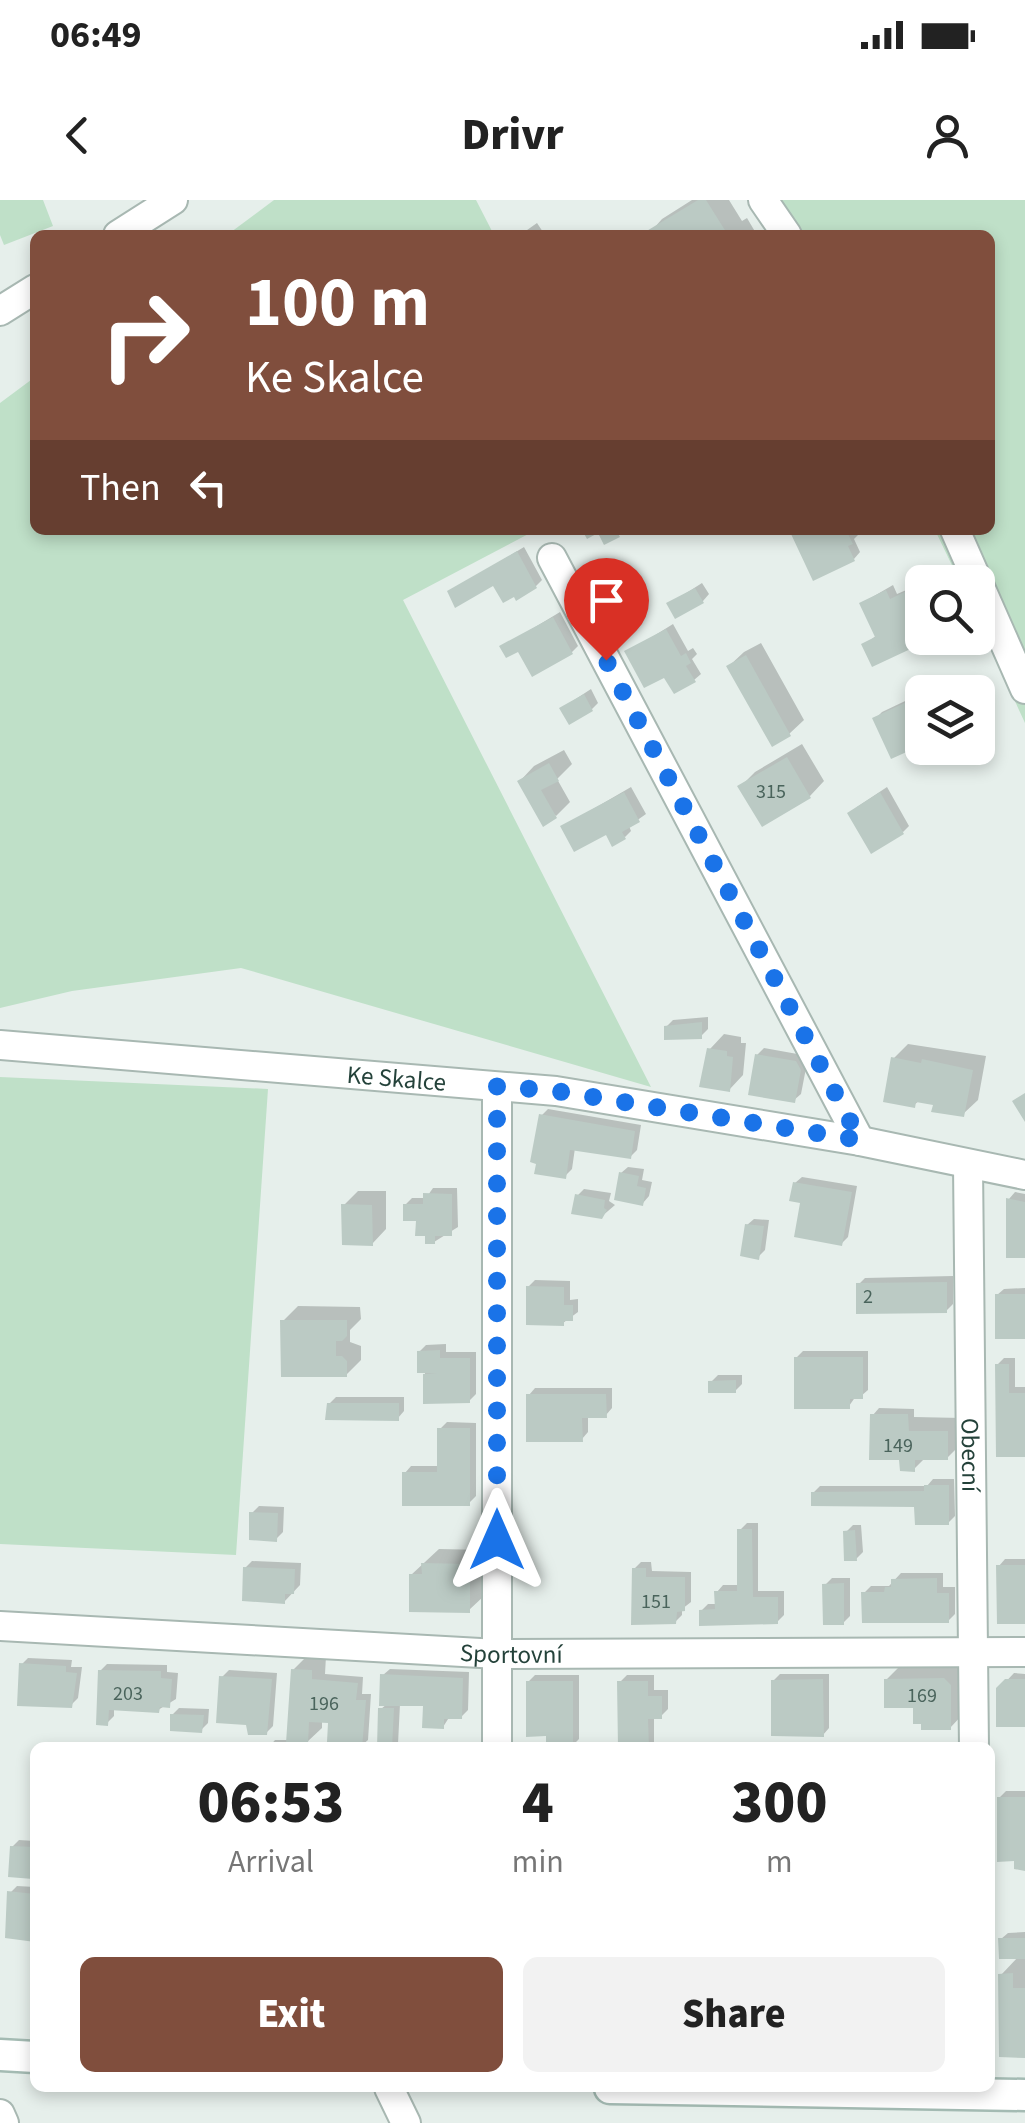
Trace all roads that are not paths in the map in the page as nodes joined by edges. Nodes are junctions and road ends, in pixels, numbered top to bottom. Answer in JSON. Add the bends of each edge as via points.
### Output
{"nodes":[{"id":1,"x":173,"y":200,"type":"edge"},
{"id":2,"x":763,"y":200,"type":"edge"},
{"id":3,"x":126,"y":230,"type":"edge"},
{"id":4,"x":784,"y":230,"type":"edge"},
{"id":5,"x":30,"y":292,"type":"edge"},
{"id":6,"x":0,"y":311,"type":"edge"},
{"id":7,"x":956,"y":535,"type":"edge"},
{"id":8,"x":552,"y":558,"type":"dead end"},
{"id":9,"x":1025,"y":689,"type":"edge"},
{"id":10,"x":0,"y":1044,"type":"edge"},
{"id":11,"x":497,"y":1086,"type":"junction"},
{"id":12,"x":860,"y":1140,"type":"junction"},
{"id":13,"x":968,"y":1165,"type":"junction"},
{"id":14,"x":1025,"y":1174,"type":"edge"},
{"id":15,"x":0,"y":1626,"type":"edge"},
{"id":16,"x":973,"y":1652,"type":"junction"},
{"id":17,"x":1025,"y":1652,"type":"edge"},
{"id":18,"x":498,"y":1654,"type":"junction"},
{"id":19,"x":497,"y":1742,"type":"edge"},
{"id":20,"x":974,"y":1742,"type":"edge"},
{"id":21,"x":0,"y":2055,"type":"edge"},
{"id":22,"x":30,"y":2057,"type":"edge"},
{"id":23,"x":391,"y":2092,"type":"edge"},
{"id":24,"x":989,"y":2092,"type":"edge"},
{"id":25,"x":1025,"y":2095,"type":"edge"},
{"id":26,"x":0,"y":2114,"type":"edge"},
{"id":27,"x":4,"y":2123,"type":"edge"},
{"id":28,"x":406,"y":2123,"type":"edge"}],
"edges":[{"from":1,"to":3,"type":"street"},
{"from":2,"to":4,"type":"street"},
{"from":5,"to":6,"type":"street"},
{"from":7,"to":9,"type":"street"},
{"from":8,"to":12,"type":"street"},
{"from":10,"to":11,"type":"street","name":"Ke Skalce"},
{"from":11,"to":12,"type":"street","name":"Ke Skalce"},
{"from":11,"to":18,"type":"street"},
{"from":12,"to":13,"type":"street","name":"Ke Skalce"},
{"from":13,"to":14,"type":"street","name":"Ke Skalce"},
{"from":13,"to":16,"type":"street","name":"Obecní"},
{"from":15,"to":18,"type":"street","name":"Sportovní"},
{"from":16,"to":17,"type":"street","name":"Sportovní"},
{"from":16,"to":18,"type":"street","name":"Sportovní"},
{"from":16,"to":20,"type":"street","name":"Obecní"},
{"from":18,"to":19,"type":"street"},
{"from":21,"to":22,"type":"main road"},
{"from":23,"to":28,"type":"street"},
{"from":24,"to":25,"type":"main road"},
{"from":26,"to":27,"type":"street"}]}
